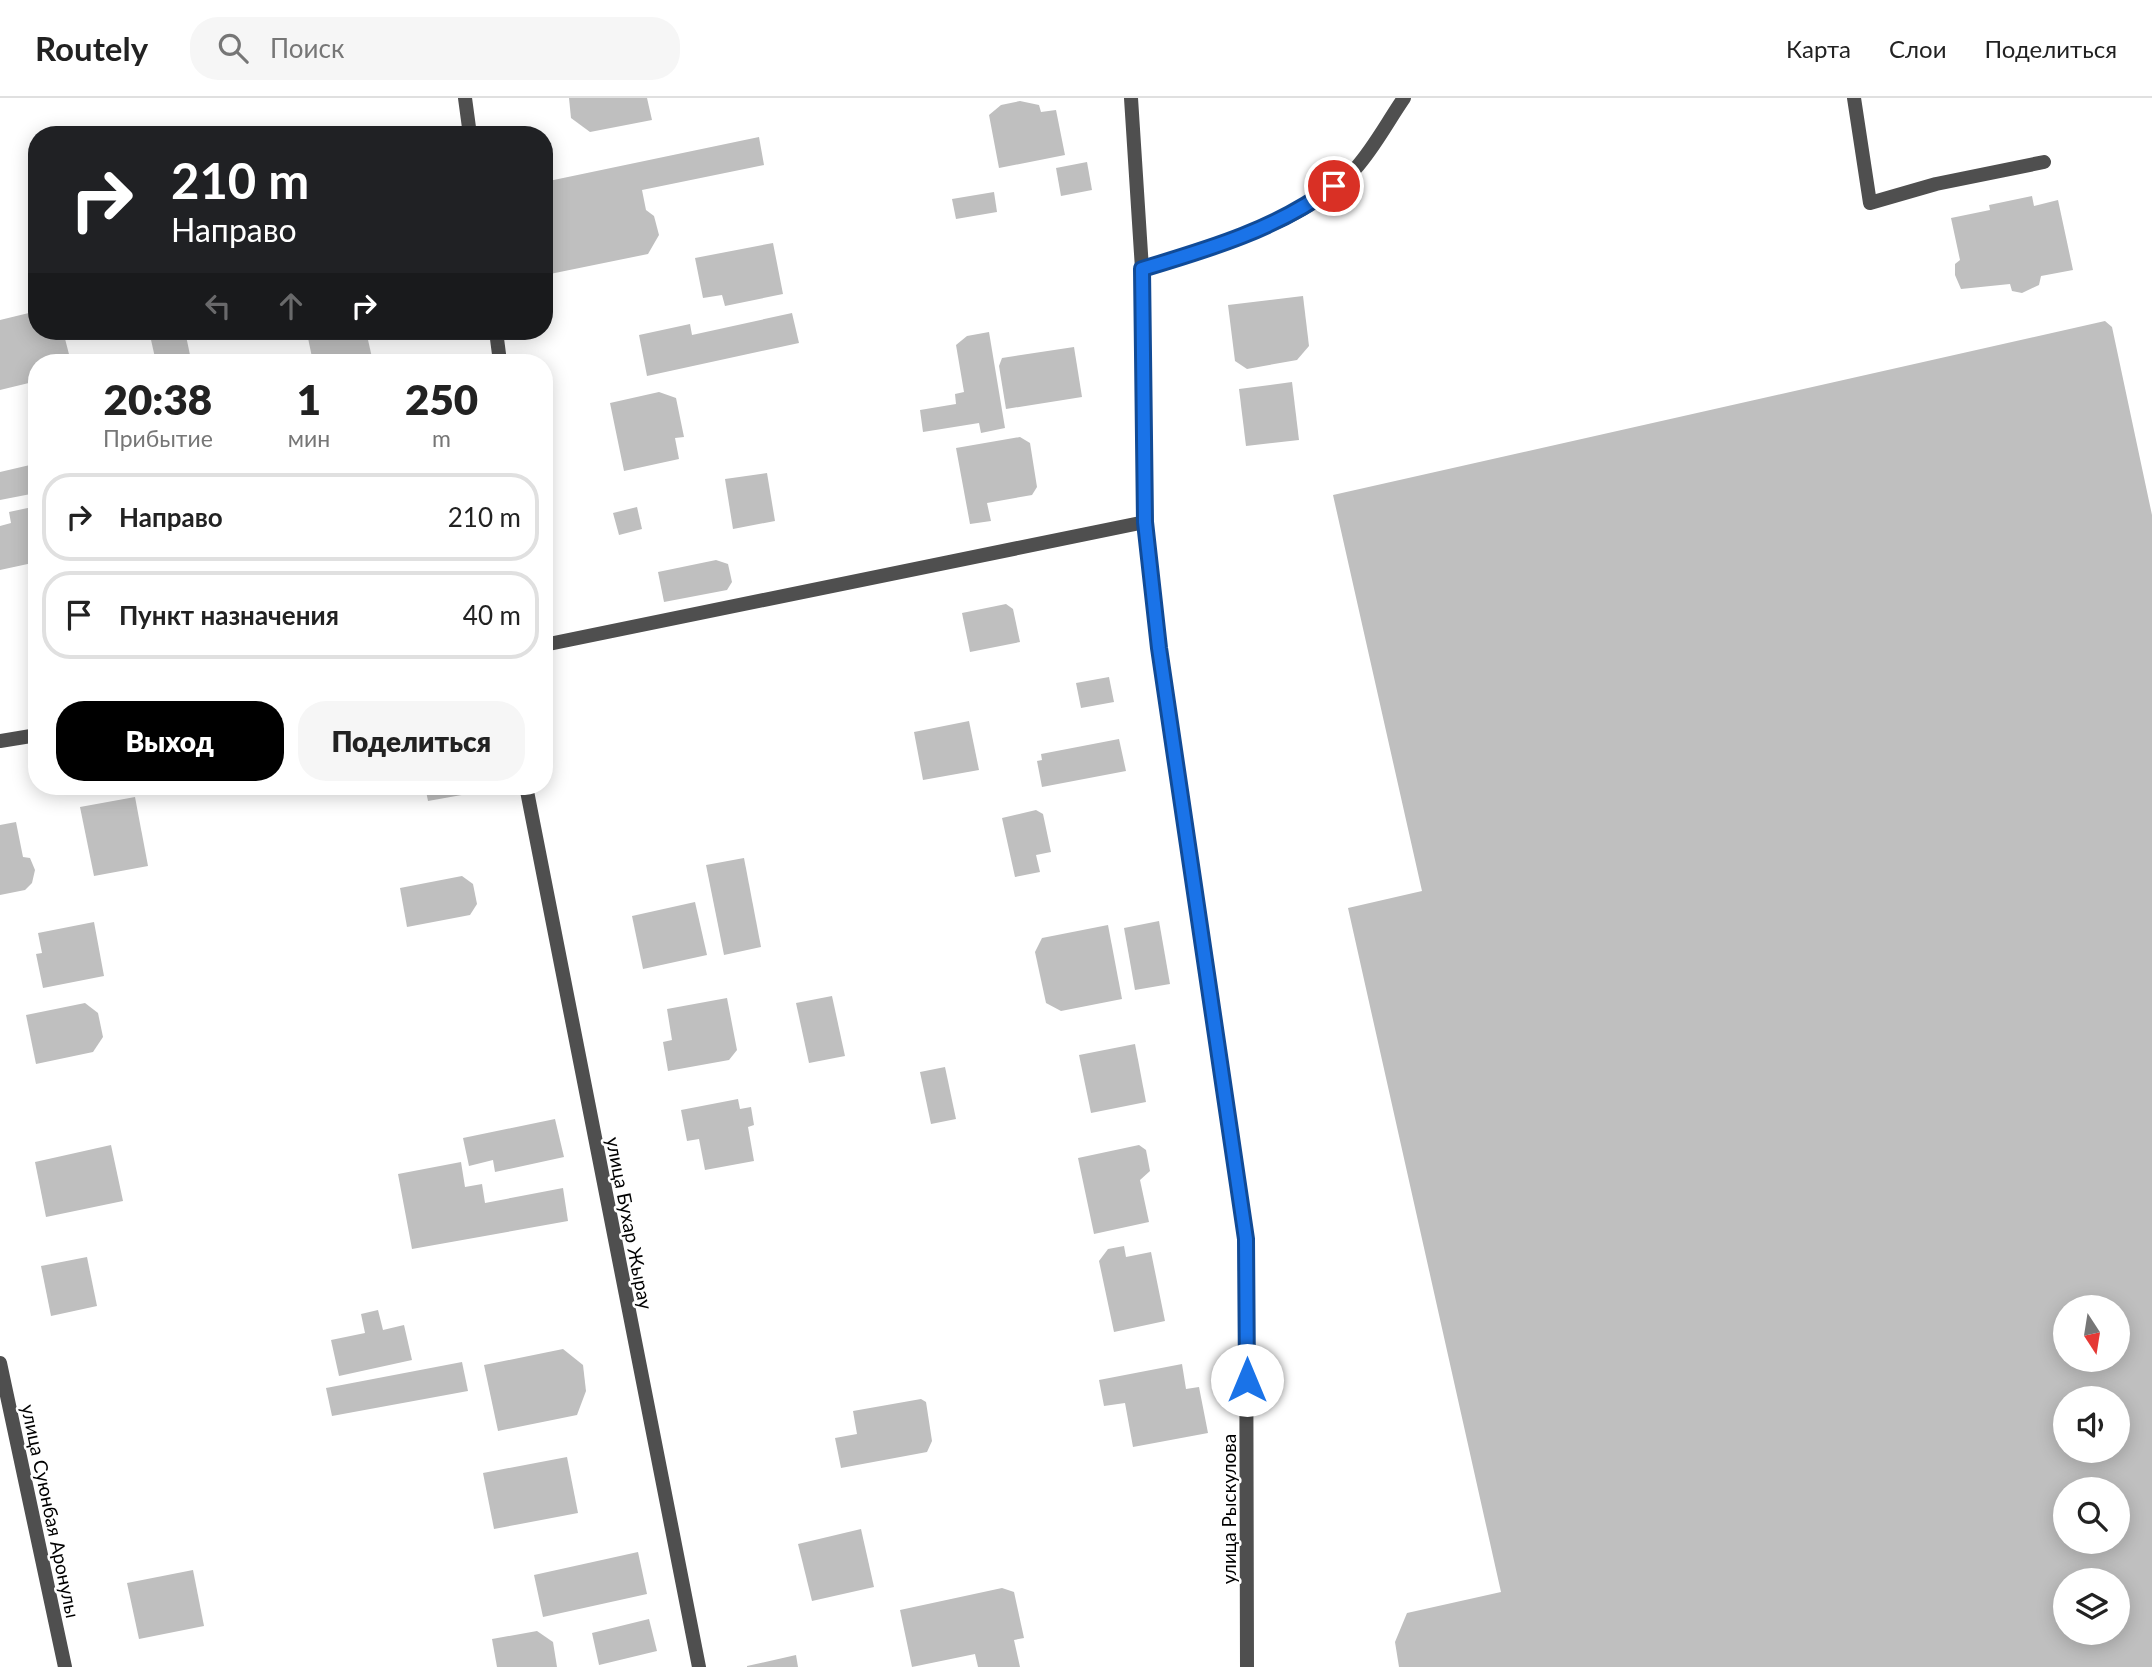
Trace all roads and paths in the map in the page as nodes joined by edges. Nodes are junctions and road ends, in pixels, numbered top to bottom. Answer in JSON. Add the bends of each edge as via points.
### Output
{"nodes":[{"id":1,"x":465,"y":98,"type":"edge"},
{"id":2,"x":1131,"y":98,"type":"edge"},
{"id":3,"x":1404,"y":98,"type":"edge"},
{"id":4,"x":1854,"y":98,"type":"edge"},
{"id":5,"x":469,"y":126,"type":"edge"},
{"id":6,"x":2044,"y":162,"type":"dead end"},
{"id":7,"x":1142,"y":269,"type":"junction"},
{"id":8,"x":1145,"y":522,"type":"junction"},
{"id":9,"x":553,"y":643,"type":"edge"},
{"id":10,"x":28,"y":736,"type":"edge"},
{"id":11,"x":0,"y":741,"type":"edge"},
{"id":12,"x":528,"y":795,"type":"edge"},
{"id":13,"x":0,"y":1363,"type":"edge"},
{"id":14,"x":65,"y":1667,"type":"edge"},
{"id":15,"x":699,"y":1667,"type":"edge"},
{"id":16,"x":1247,"y":1667,"type":"edge"}],
"edges":[{"from":1,"to":5,"type":"street"},
{"from":2,"to":7,"type":"street","name":"улица Рыскулова"},
{"from":3,"to":7,"type":"street","via":[[1354,170],[1314,201],[1232,243]]},
{"from":4,"to":6,"type":"street","via":[[1870,203]]},
{"from":7,"to":8,"type":"street","name":"улица Рыскулова"},
{"from":8,"to":9,"type":"street"},
{"from":8,"to":16,"type":"street","name":"улица Рыскулова","via":[[1159,648],[1246,1239]]},
{"from":10,"to":11,"type":"street"},
{"from":12,"to":15,"type":"street","name":"улица Бухар Жырау"},
{"from":13,"to":14,"type":"street","name":"улица Суюнбая Аронулы"}]}
